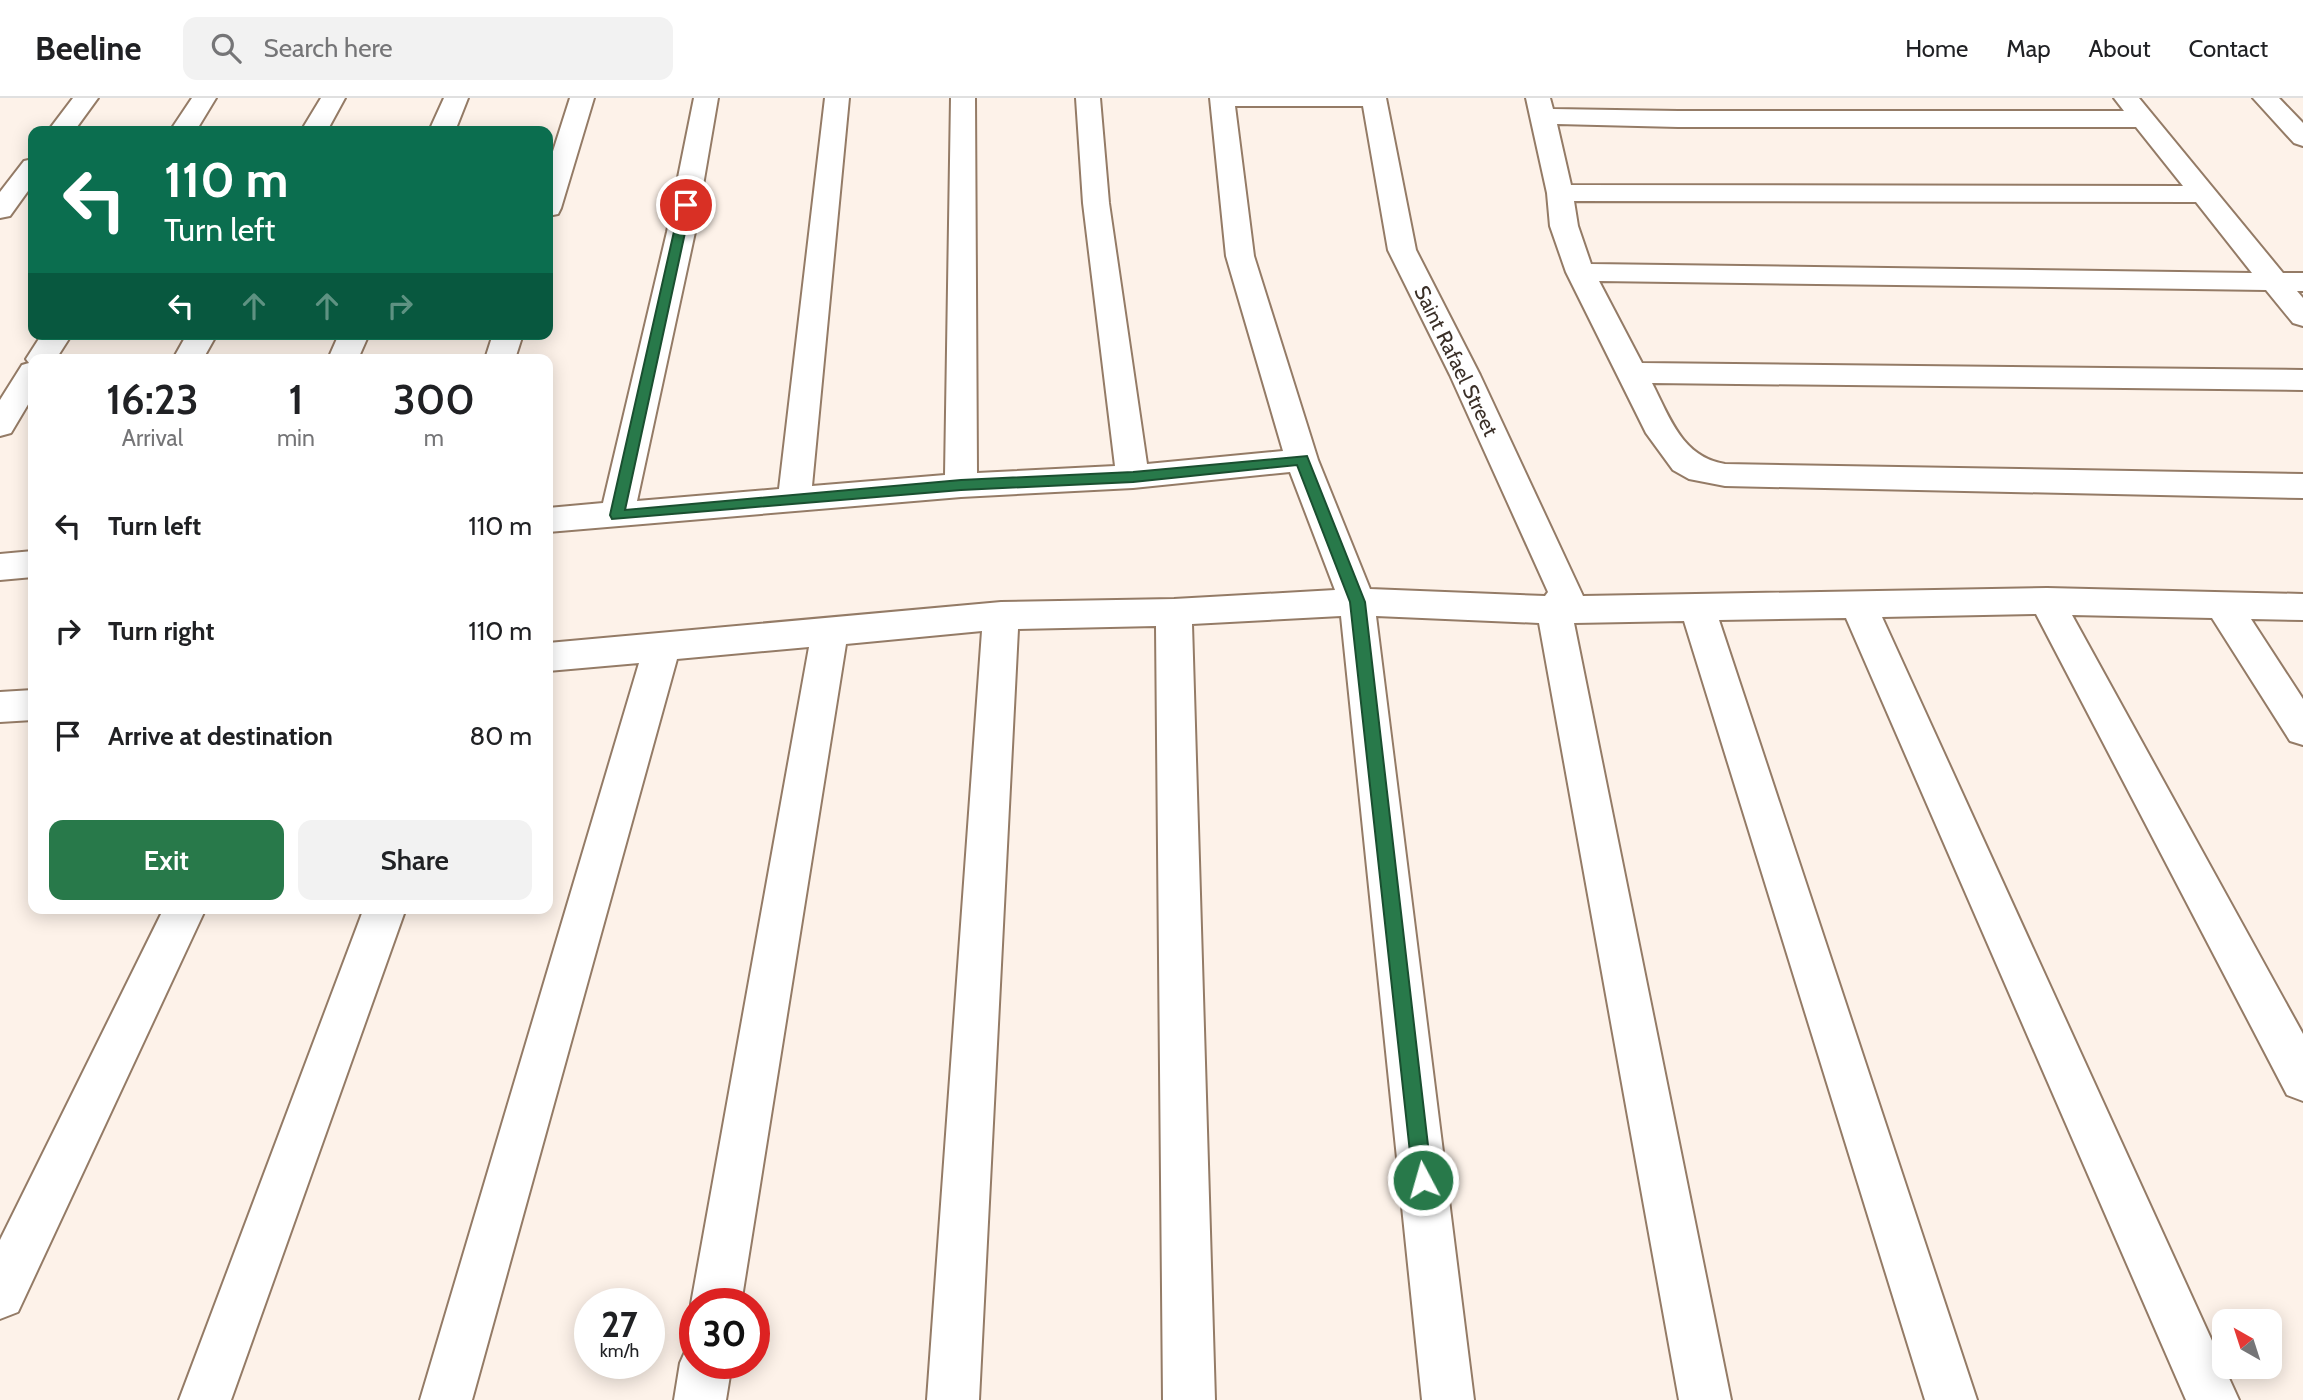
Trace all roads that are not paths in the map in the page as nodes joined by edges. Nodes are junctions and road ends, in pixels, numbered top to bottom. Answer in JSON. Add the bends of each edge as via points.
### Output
{"nodes":[{"id":1,"x":86,"y":98,"type":"edge"},
{"id":2,"x":204,"y":98,"type":"edge"},
{"id":3,"x":333,"y":98,"type":"edge"},
{"id":4,"x":456,"y":98,"type":"edge"},
{"id":5,"x":582,"y":98,"type":"edge"},
{"id":6,"x":706,"y":98,"type":"edge"},
{"id":7,"x":837,"y":98,"type":"edge"},
{"id":8,"x":963,"y":98,"type":"edge"},
{"id":9,"x":1088,"y":98,"type":"edge"},
{"id":10,"x":2265,"y":98,"type":"edge"},
{"id":11,"x":1222,"y":99,"type":"edge"},
{"id":12,"x":1374,"y":99,"type":"edge"},
{"id":13,"x":1540,"y":107,"type":"edge"},
{"id":14,"x":1674,"y":108,"type":"edge"},
{"id":15,"x":2003,"y":108,"type":"edge"},
{"id":16,"x":2134,"y":109,"type":"edge"},
{"id":17,"x":65,"y":126,"type":"edge"},
{"id":18,"x":186,"y":126,"type":"edge"},
{"id":19,"x":317,"y":126,"type":"edge"},
{"id":20,"x":444,"y":126,"type":"edge"},
{"id":21,"x":2303,"y":138,"type":"edge"},
{"id":22,"x":28,"y":174,"type":"edge"},
{"id":23,"x":553,"y":192,"type":"edge"},
{"id":24,"x":1560,"y":193,"type":"junction"},
{"id":25,"x":2204,"y":194,"type":"junction"},
{"id":26,"x":0,"y":210,"type":"edge"},
{"id":27,"x":1580,"y":272,"type":"junction"},
{"id":28,"x":2289,"y":282,"type":"edge"},
{"id":29,"x":2303,"y":317,"type":"edge"},
{"id":30,"x":1631,"y":373,"type":"junction"},
{"id":31,"x":28,"y":380,"type":"edge"},
{"id":32,"x":2303,"y":380,"type":"edge"},
{"id":33,"x":0,"y":425,"type":"edge"},
{"id":34,"x":1302,"y":460,"type":"junction"},
{"id":35,"x":1133,"y":477,"type":"junction"},
{"id":36,"x":961,"y":485,"type":"junction"},
{"id":37,"x":2303,"y":486,"type":"edge"},
{"id":38,"x":794,"y":498,"type":"junction"},
{"id":39,"x":617,"y":515,"type":"junction"},
{"id":40,"x":553,"y":520,"type":"edge"},
{"id":41,"x":28,"y":564,"type":"edge"},
{"id":42,"x":0,"y":567,"type":"edge"},
{"id":43,"x":2047,"y":601,"type":"junction"},
{"id":44,"x":1357,"y":602,"type":"junction"},
{"id":45,"x":1858,"y":604,"type":"junction"},
{"id":46,"x":2222,"y":604,"type":"junction"},
{"id":47,"x":1698,"y":606,"type":"junction"},
{"id":48,"x":2303,"y":607,"type":"edge"},
{"id":49,"x":1554,"y":610,"type":"junction"},
{"id":50,"x":1174,"y":612,"type":"junction"},
{"id":51,"x":1001,"y":616,"type":"junction"},
{"id":52,"x":831,"y":630,"type":"junction"},
{"id":53,"x":663,"y":647,"type":"junction"},
{"id":54,"x":553,"y":657,"type":"edge"},
{"id":55,"x":28,"y":705,"type":"edge"},
{"id":56,"x":0,"y":708,"type":"edge"},
{"id":57,"x":2303,"y":730,"type":"edge"},
{"id":58,"x":182,"y":914,"type":"edge"},
{"id":59,"x":383,"y":914,"type":"edge"},
{"id":60,"x":2303,"y":1079,"type":"edge"},
{"id":61,"x":719,"y":1288,"type":"edge"},
{"id":62,"x":0,"y":1294,"type":"edge"},
{"id":63,"x":703,"y":1379,"type":"edge"},
{"id":64,"x":205,"y":1400,"type":"edge"},
{"id":65,"x":446,"y":1400,"type":"edge"},
{"id":66,"x":700,"y":1400,"type":"edge"},
{"id":67,"x":953,"y":1400,"type":"edge"},
{"id":68,"x":1189,"y":1400,"type":"edge"},
{"id":69,"x":1448,"y":1400,"type":"edge"},
{"id":70,"x":1705,"y":1400,"type":"edge"},
{"id":71,"x":1951,"y":1400,"type":"edge"},
{"id":72,"x":2213,"y":1400,"type":"edge"}],
"edges":[{"from":1,"to":17,"type":"street"},
{"from":2,"to":18,"type":"street"},
{"from":3,"to":19,"type":"street"},
{"from":4,"to":20,"type":"street"},
{"from":5,"to":23,"type":"street"},
{"from":6,"to":39,"type":"street","via":[[681,232]]},
{"from":7,"to":38,"type":"street"},
{"from":8,"to":36,"type":"street"},
{"from":9,"to":35,"type":"street","via":[[1096,203]]},
{"from":10,"to":21,"type":"street"},
{"from":11,"to":12,"type":"street"},
{"from":11,"to":34,"type":"street","via":[[1240,256]]},
{"from":12,"to":49,"type":"street","name":"Saint Rafael Street","via":[[1402,250],[1567,594]]},
{"from":13,"to":14,"type":"street"},
{"from":13,"to":24,"type":"street"},
{"from":14,"to":15,"type":"street"},
{"from":15,"to":16,"type":"street"},
{"from":16,"to":25,"type":"street"},
{"from":22,"to":26,"type":"street"},
{"from":24,"to":25,"type":"street"},
{"from":24,"to":27,"type":"street","via":[[1564,226]]},
{"from":25,"to":28,"type":"street"},
{"from":27,"to":28,"type":"street"},
{"from":27,"to":30,"type":"street"},
{"from":28,"to":29,"type":"street"},
{"from":30,"to":32,"type":"street"},
{"from":30,"to":37,"type":"street","via":[[1662,433],[1684,462],[1702,471]]},
{"from":31,"to":33,"type":"street"},
{"from":34,"to":35,"type":"street"},
{"from":34,"to":44,"type":"street"},
{"from":35,"to":36,"type":"street"},
{"from":36,"to":38,"type":"street"},
{"from":38,"to":39,"type":"street"},
{"from":39,"to":40,"type":"street"},
{"from":41,"to":42,"type":"street"},
{"from":43,"to":45,"type":"street"},
{"from":43,"to":46,"type":"street"},
{"from":43,"to":60,"type":"street"},
{"from":44,"to":49,"type":"street"},
{"from":44,"to":50,"type":"street"},
{"from":44,"to":69,"type":"street"},
{"from":45,"to":47,"type":"street"},
{"from":45,"to":72,"type":"street"},
{"from":46,"to":48,"type":"street"},
{"from":46,"to":57,"type":"street"},
{"from":47,"to":49,"type":"street"},
{"from":47,"to":71,"type":"street"},
{"from":49,"to":70,"type":"street"},
{"from":50,"to":51,"type":"street"},
{"from":50,"to":68,"type":"street"},
{"from":51,"to":52,"type":"street"},
{"from":51,"to":67,"type":"street"},
{"from":52,"to":53,"type":"street"},
{"from":52,"to":61,"type":"street"},
{"from":53,"to":54,"type":"street"},
{"from":53,"to":65,"type":"street"},
{"from":55,"to":56,"type":"street"},
{"from":58,"to":62,"type":"street"},
{"from":59,"to":64,"type":"street"},
{"from":63,"to":66,"type":"street"}]}
